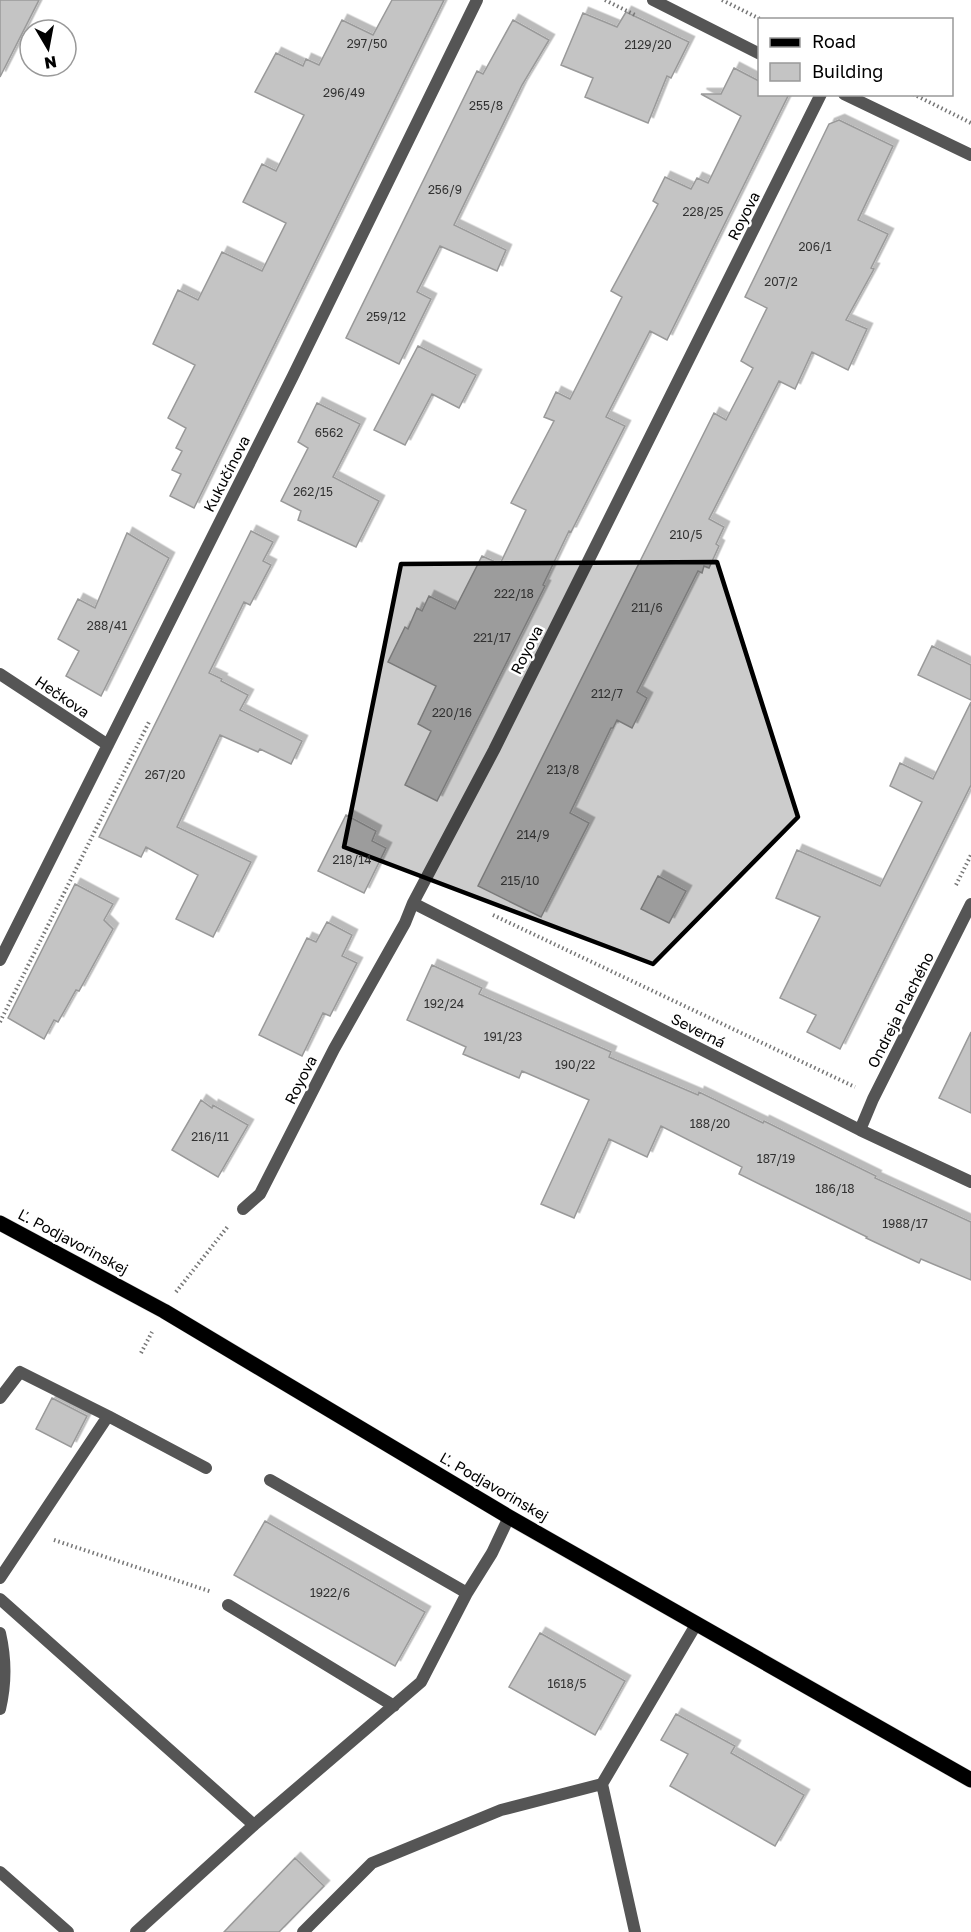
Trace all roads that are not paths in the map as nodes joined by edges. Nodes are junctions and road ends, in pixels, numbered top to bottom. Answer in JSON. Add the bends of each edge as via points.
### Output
{"nodes":[{"id":1,"x":477,"y":0,"type":"edge"},
{"id":2,"x":652,"y":0,"type":"edge"},
{"id":3,"x":758,"y":53,"type":"edge"},
{"id":4,"x":820,"y":96,"type":"edge"},
{"id":5,"x":848,"y":96,"type":"edge"},
{"id":6,"x":971,"y":154,"type":"edge"},
{"id":7,"x":0,"y":674,"type":"edge"},
{"id":8,"x":108,"y":745,"type":"junction"},
{"id":9,"x":413,"y":903,"type":"junction"},
{"id":10,"x":971,"y":904,"type":"edge"},
{"id":11,"x":0,"y":960,"type":"edge"},
{"id":12,"x":860,"y":1130,"type":"junction"},
{"id":13,"x":971,"y":1182,"type":"edge"},
{"id":14,"x":243,"y":1209,"type":"road end"},
{"id":15,"x":0,"y":1223,"type":"edge"},
{"id":16,"x":0,"y":1398,"type":"edge"},
{"id":17,"x":108,"y":1416,"type":"junction"},
{"id":18,"x":206,"y":1468,"type":"dead end"},
{"id":19,"x":270,"y":1480,"type":"dead end"},
{"id":20,"x":509,"y":1517,"type":"junction"},
{"id":21,"x":0,"y":1578,"type":"edge"},
{"id":22,"x":467,"y":1593,"type":"junction"},
{"id":23,"x":0,"y":1599,"type":"edge"},
{"id":24,"x":228,"y":1605,"type":"road end"},
{"id":25,"x":697,"y":1623,"type":"junction"},
{"id":26,"x":0,"y":1633,"type":"edge"},
{"id":27,"x":394,"y":1706,"type":"junction"},
{"id":28,"x":0,"y":1709,"type":"edge"},
{"id":29,"x":971,"y":1780,"type":"edge"},
{"id":30,"x":602,"y":1784,"type":"junction"},
{"id":31,"x":254,"y":1825,"type":"junction"},
{"id":32,"x":0,"y":1872,"type":"edge"},
{"id":33,"x":68,"y":1932,"type":"edge"},
{"id":34,"x":136,"y":1932,"type":"edge"},
{"id":35,"x":303,"y":1932,"type":"edge"},
{"id":36,"x":635,"y":1932,"type":"edge"}],
"edges":[{"from":1,"to":8,"type":"street","name":"Kukučínova"},
{"from":2,"to":3,"type":"street"},
{"from":4,"to":9,"type":"street","name":"Royova"},
{"from":5,"to":6,"type":"street"},
{"from":7,"to":8,"type":"street","name":"Hečkova"},
{"from":8,"to":11,"type":"street","name":"Kukučínova"},
{"from":9,"to":12,"type":"street","name":"Severná"},
{"from":9,"to":14,"type":"street","name":"Royova","via":[[260,1194]]},
{"from":10,"to":12,"type":"street","name":"Ondreja Plachého"},
{"from":12,"to":13,"type":"street","name":"Severná"},
{"from":15,"to":20,"type":"main road","name":"Ľ. Podjavorinskej","via":[[164,1311]]},
{"from":16,"to":17,"type":"street","via":[[20,1372]]},
{"from":17,"to":18,"type":"street"},
{"from":17,"to":21,"type":"street"},
{"from":19,"to":22,"type":"street"},
{"from":20,"to":22,"type":"street"},
{"from":20,"to":25,"type":"main road","name":"Ľ. Podjavorinskej"},
{"from":22,"to":27,"type":"street","via":[[421,1682]]},
{"from":23,"to":31,"type":"street"},
{"from":24,"to":27,"type":"street"},
{"from":25,"to":29,"type":"main road","name":"Ľ. Podjavorinskej"},
{"from":25,"to":30,"type":"street"},
{"from":26,"to":28,"type":"street","via":[[5,1688]]},
{"from":27,"to":31,"type":"street"},
{"from":30,"to":35,"type":"street","via":[[501,1810],[372,1863]]},
{"from":30,"to":36,"type":"street"},
{"from":31,"to":34,"type":"street"},
{"from":32,"to":33,"type":"street"}]}
